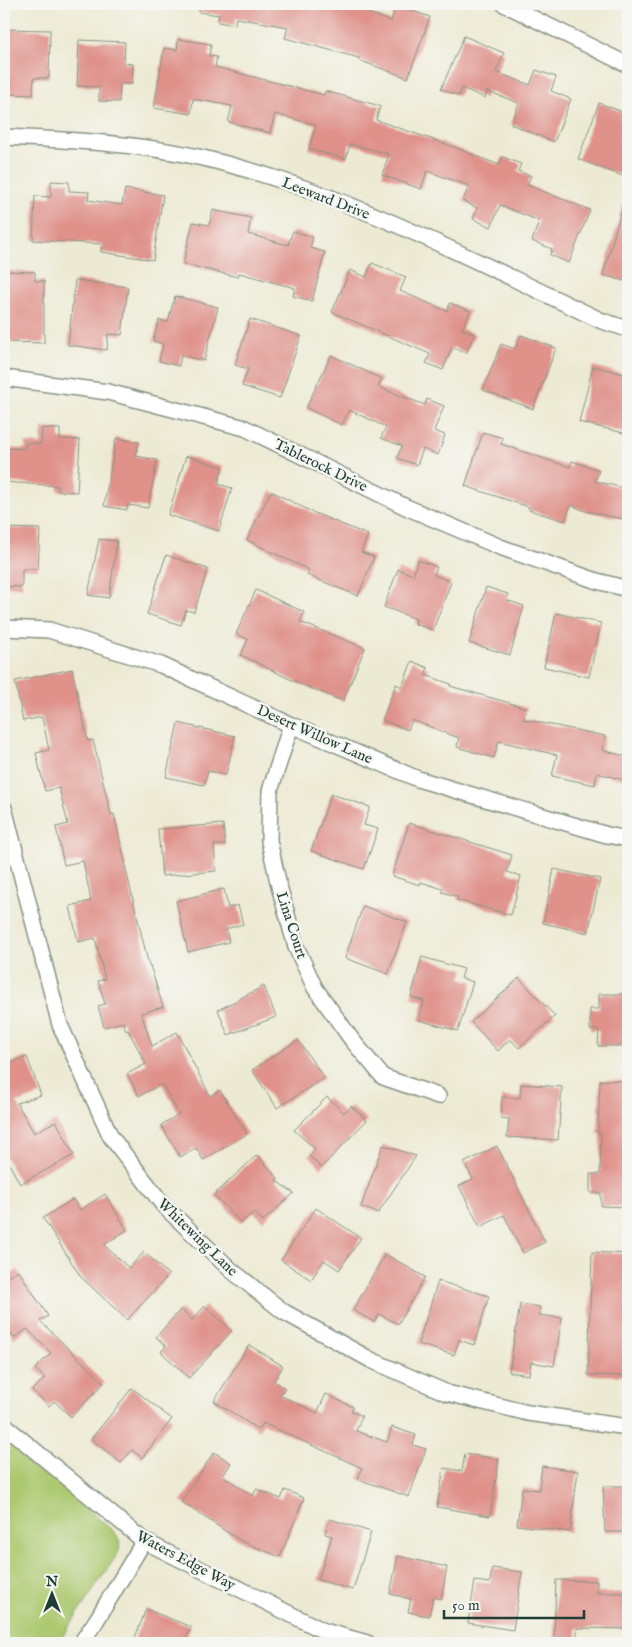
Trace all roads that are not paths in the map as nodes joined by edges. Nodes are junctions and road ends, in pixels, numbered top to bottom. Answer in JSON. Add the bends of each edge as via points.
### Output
{"nodes":[{"id":1,"x":504,"y":4,"type":"edge"},
{"id":2,"x":628,"y":65,"type":"edge"},
{"id":3,"x":4,"y":137,"type":"edge"},
{"id":4,"x":628,"y":329,"type":"edge"},
{"id":5,"x":4,"y":378,"type":"edge"},
{"id":6,"x":628,"y":589,"type":"edge"},
{"id":7,"x":4,"y":628,"type":"edge"},
{"id":8,"x":291,"y":725,"type":"junction"},
{"id":9,"x":4,"y":808,"type":"edge"},
{"id":10,"x":628,"y":839,"type":"edge"},
{"id":11,"x":438,"y":1096,"type":"dead end"},
{"id":12,"x":4,"y":1423,"type":"edge"},
{"id":13,"x":628,"y":1426,"type":"edge"},
{"id":14,"x":144,"y":1541,"type":"junction"},
{"id":15,"x":81,"y":1643,"type":"edge"},
{"id":16,"x":367,"y":1643,"type":"edge"}],
"edges":[{"from":1,"to":2,"type":"street"},
{"from":3,"to":4,"type":"street","name":"Leeward Drive","via":[[122,143],[203,158],[313,190],[416,233],[602,321]]},
{"from":5,"to":6,"type":"street","name":"Tablerock Drive","via":[[108,392],[245,428],[406,507],[500,547]]},
{"from":7,"to":8,"type":"street","name":"Desert Willow Lane","via":[[49,630],[161,665]]},
{"from":8,"to":10,"type":"street","name":"Desert Willow Lane","via":[[418,779]]},
{"from":8,"to":11,"type":"street","name":"Lina Court","via":[[270,791],[269,841],[296,946],[315,988],[352,1040],[384,1077]]},
{"from":9,"to":13,"type":"street","name":"Whitewing Lane","via":[[60,1025],[111,1136],[164,1206],[231,1270],[284,1312],[371,1360],[447,1393],[528,1413]]},
{"from":12,"to":14,"type":"street","name":"Waters Edge Way"},
{"from":14,"to":15,"type":"street"},
{"from":14,"to":16,"type":"street","name":"Waters Edge Way","via":[[324,1631]]}]}
